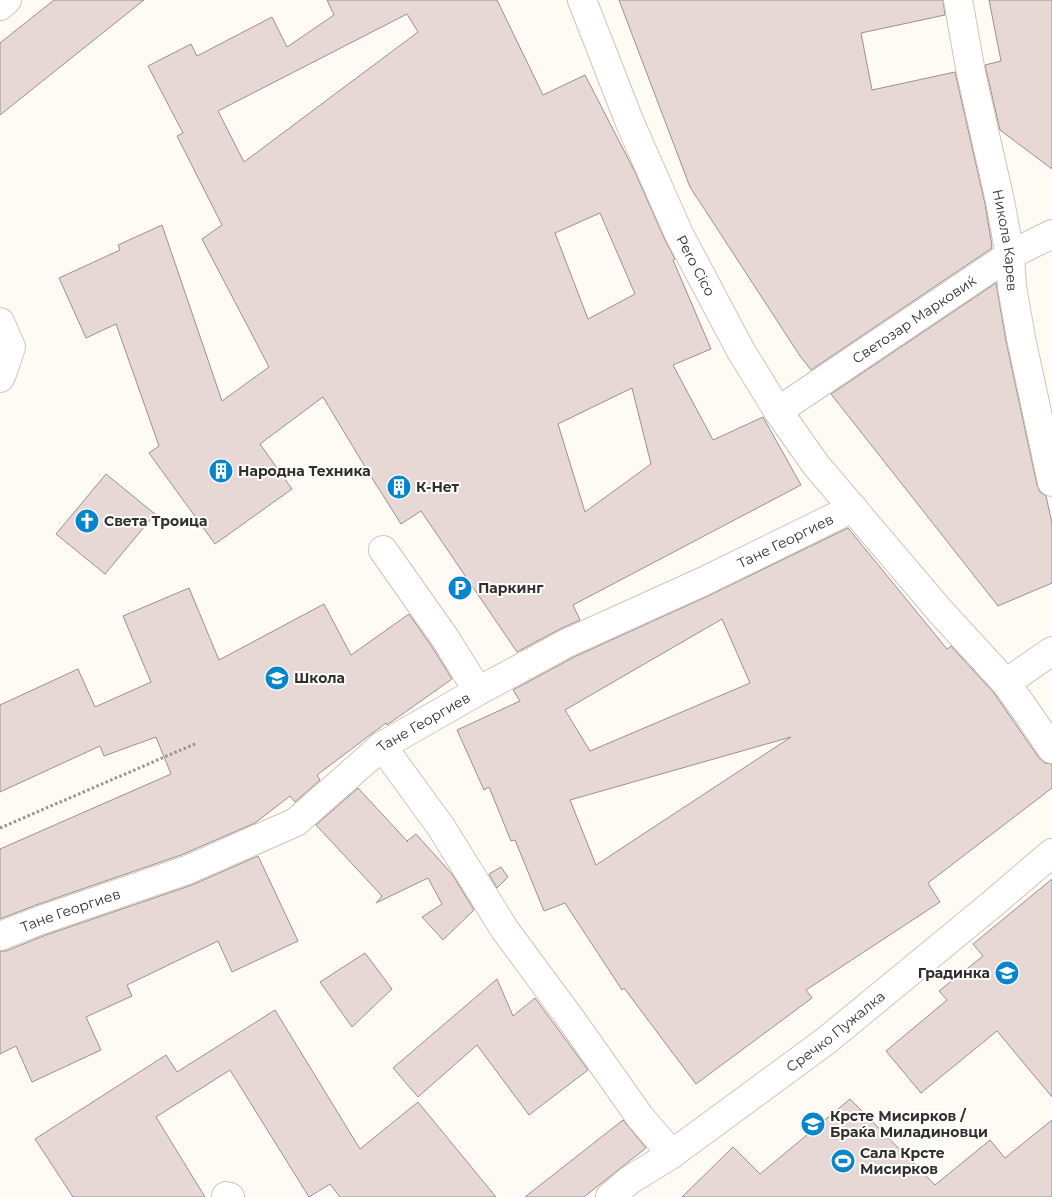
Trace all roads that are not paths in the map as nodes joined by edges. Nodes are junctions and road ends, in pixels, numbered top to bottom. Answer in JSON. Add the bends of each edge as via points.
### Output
{"nodes":[{"id":1,"x":7,"y":0,"type":"edge"},
{"id":2,"x":582,"y":0,"type":"edge"},
{"id":3,"x":958,"y":0,"type":"edge"},
{"id":4,"x":0,"y":6,"type":"edge"},
{"id":5,"x":1052,"y":234,"type":"edge"},
{"id":6,"x":1010,"y":255,"type":"junction"},
{"id":7,"x":0,"y":322,"type":"edge"},
{"id":8,"x":0,"y":378,"type":"edge"},
{"id":9,"x":778,"y":411,"type":"junction"},
{"id":10,"x":1052,"y":482,"type":"edge"},
{"id":11,"x":853,"y":508,"type":"junction"},
{"id":12,"x":383,"y":550,"type":"dead end"},
{"id":13,"x":1052,"y":651,"type":"edge"},
{"id":14,"x":1006,"y":684,"type":"junction"},
{"id":15,"x":478,"y":691,"type":"junction"},
{"id":16,"x":382,"y":746,"type":"junction"},
{"id":17,"x":1052,"y":749,"type":"edge"},
{"id":18,"x":1052,"y":853,"type":"edge"},
{"id":19,"x":0,"y":936,"type":"edge"},
{"id":20,"x":672,"y":1154,"type":"junction"},
{"id":21,"x":610,"y":1197,"type":"edge"}],
"edges":[{"from":1,"to":4,"type":"street"},
{"from":2,"to":9,"type":"street","name":"Pero Cico","via":[[679,234],[741,351]]},
{"from":3,"to":6,"type":"street","name":"Никола Карев"},
{"from":5,"to":6,"type":"street","name":"Светозар Марковиќ"},
{"from":6,"to":9,"type":"street","name":"Светозар Марковиќ"},
{"from":6,"to":10,"type":"street","name":"Никола Карев","via":[[1021,338]]},
{"from":7,"to":8,"type":"street","via":[[11,347]]},
{"from":9,"to":11,"type":"street","name":"Pero Cico","via":[[816,465]]},
{"from":11,"to":14,"type":"street","name":"Pero Cico","via":[[940,612]]},
{"from":11,"to":15,"type":"street","name":"Тане Георгиев","via":[[567,643]]},
{"from":12,"to":15,"type":"street"},
{"from":13,"to":14,"type":"street"},
{"from":14,"to":17,"type":"street","name":"Pero Cico"},
{"from":15,"to":16,"type":"street","name":"Тане Георгиев"},
{"from":16,"to":19,"type":"street","name":"Тане Георгиев","via":[[296,822],[187,870]]},
{"from":16,"to":20,"type":"street","via":[[441,827],[505,930],[640,1117]]},
{"from":18,"to":20,"type":"street","name":"Сречко Пужалка","via":[[827,1040]]},
{"from":20,"to":21,"type":"street","name":"Сречко Пужалка","via":[[630,1180]]}]}
